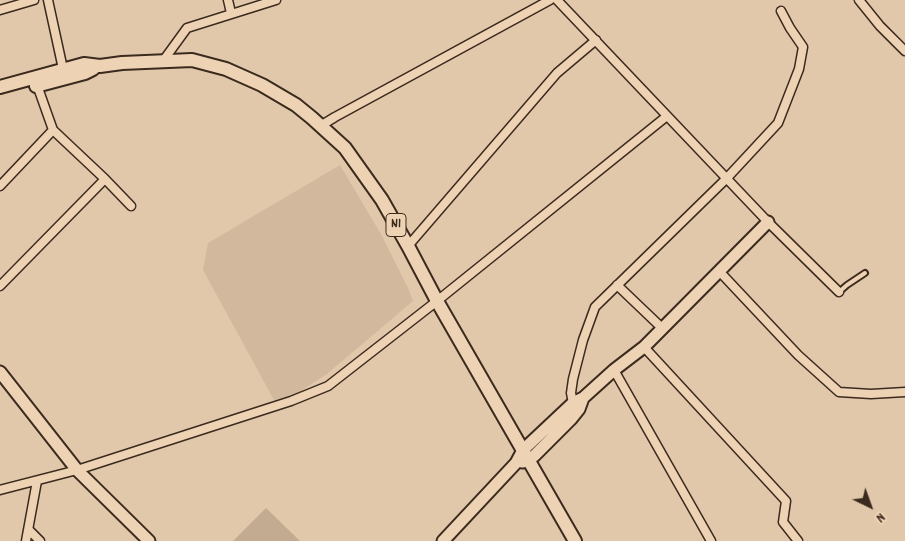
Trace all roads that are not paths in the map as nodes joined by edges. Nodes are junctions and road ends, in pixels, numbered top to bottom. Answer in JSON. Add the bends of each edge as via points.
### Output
{"nodes":[{"id":1,"x":34,"y":0,"type":"edge"},
{"id":2,"x":48,"y":0,"type":"edge"},
{"id":3,"x":228,"y":0,"type":"edge"},
{"id":4,"x":276,"y":0,"type":"edge"},
{"id":5,"x":550,"y":0,"type":"edge"},
{"id":6,"x":557,"y":0,"type":"edge"},
{"id":7,"x":859,"y":0,"type":"edge"},
{"id":8,"x":0,"y":10,"type":"edge"},
{"id":9,"x":781,"y":10,"type":"dead end"},
{"id":10,"x":231,"y":13,"type":"junction"},
{"id":11,"x":596,"y":40,"type":"junction"},
{"id":12,"x":905,"y":51,"type":"edge"},
{"id":13,"x":163,"y":61,"type":"junction"},
{"id":14,"x":100,"y":66,"type":"junction"},
{"id":15,"x":63,"y":69,"type":"junction"},
{"id":16,"x":37,"y":85,"type":"junction"},
{"id":17,"x":0,"y":87,"type":"edge"},
{"id":18,"x":0,"y":94,"type":"edge"},
{"id":19,"x":666,"y":116,"type":"junction"},
{"id":20,"x":322,"y":125,"type":"junction"},
{"id":21,"x":53,"y":130,"type":"junction"},
{"id":22,"x":726,"y":178,"type":"junction"},
{"id":23,"x":105,"y":179,"type":"junction"},
{"id":24,"x":0,"y":186,"type":"edge"},
{"id":25,"x":130,"y":206,"type":"dead end"},
{"id":26,"x":768,"y":222,"type":"junction"},
{"id":27,"x":408,"y":246,"type":"junction"},
{"id":28,"x":719,"y":271,"type":"junction"},
{"id":29,"x":865,"y":273,"type":"dead end"},
{"id":30,"x":617,"y":285,"type":"junction"},
{"id":31,"x":0,"y":286,"type":"edge"},
{"id":32,"x":839,"y":292,"type":"joint"},
{"id":33,"x":437,"y":302,"type":"junction"},
{"id":34,"x":662,"y":328,"type":"junction"},
{"id":35,"x":644,"y":347,"type":"junction"},
{"id":36,"x":614,"y":370,"type":"junction"},
{"id":37,"x":0,"y":372,"type":"edge"},
{"id":38,"x":905,"y":392,"type":"edge"},
{"id":39,"x":578,"y":403,"type":"junction"},
{"id":40,"x":522,"y":458,"type":"junction"},
{"id":41,"x":77,"y":470,"type":"junction"},
{"id":42,"x":37,"y":480,"type":"junction"},
{"id":43,"x":0,"y":490,"type":"edge"},
{"id":44,"x":29,"y":530,"type":"junction"},
{"id":45,"x":447,"y":539,"type":"edge"},
{"id":46,"x":26,"y":541,"type":"edge"},
{"id":47,"x":40,"y":541,"type":"edge"},
{"id":48,"x":149,"y":541,"type":"edge"},
{"id":49,"x":575,"y":541,"type":"edge"},
{"id":50,"x":710,"y":541,"type":"edge"},
{"id":51,"x":798,"y":541,"type":"edge"}],
"edges":[{"from":1,"to":8,"type":"street"},
{"from":2,"to":15,"type":"street"},
{"from":3,"to":10,"type":"street"},
{"from":4,"to":10,"type":"street"},
{"from":5,"to":20,"type":"street"},
{"from":6,"to":11,"type":"street"},
{"from":7,"to":12,"type":"street"},
{"from":9,"to":22,"type":"street","via":[[802,47],[799,69],[778,123]]},
{"from":10,"to":13,"type":"street","via":[[187,28]]},
{"from":11,"to":19,"type":"street"},
{"from":11,"to":27,"type":"street","via":[[556,73]]},
{"from":13,"to":14,"type":"main road","number":"N1"},
{"from":13,"to":20,"type":"main road","number":"N1","via":[[192,60],[226,68],[296,105]]},
{"from":14,"to":15,"type":"main road","number":"N1","via":[[84,64]]},
{"from":14,"to":16,"type":"main road","number":"N1"},
{"from":15,"to":17,"type":"main road","number":"N1"},
{"from":16,"to":18,"type":"main road","number":"N1"},
{"from":16,"to":21,"type":"street"},
{"from":19,"to":22,"type":"street"},
{"from":19,"to":33,"type":"street"},
{"from":20,"to":27,"type":"main road","number":"N1","via":[[357,164]]},
{"from":21,"to":23,"type":"street"},
{"from":21,"to":24,"type":"street"},
{"from":22,"to":26,"type":"street"},
{"from":22,"to":30,"type":"street"},
{"from":23,"to":25,"type":"street"},
{"from":23,"to":31,"type":"street"},
{"from":26,"to":28,"type":"street"},
{"from":26,"to":32,"type":"street"},
{"from":27,"to":33,"type":"main road","number":"N1"},
{"from":28,"to":34,"type":"street"},
{"from":28,"to":38,"type":"street","via":[[798,355],[839,392]]},
{"from":29,"to":32,"type":"lane"},
{"from":30,"to":34,"type":"street"},
{"from":30,"to":39,"type":"street","via":[[595,307],[583,340],[571,393]]},
{"from":33,"to":40,"type":"main road","number":"N1"},
{"from":33,"to":41,"type":"street","via":[[328,386]]},
{"from":34,"to":35,"type":"street"},
{"from":35,"to":36,"type":"street"},
{"from":35,"to":51,"type":"street","via":[[786,501],[782,522]]},
{"from":36,"to":39,"type":"street"},
{"from":36,"to":50,"type":"street"},
{"from":37,"to":41,"type":"street"},
{"from":39,"to":40,"type":"street"},
{"from":40,"to":45,"type":"street"},
{"from":40,"to":49,"type":"main road","number":"N1"},
{"from":41,"to":42,"type":"street"},
{"from":41,"to":48,"type":"street"},
{"from":42,"to":43,"type":"street"},
{"from":42,"to":44,"type":"street"},
{"from":44,"to":46,"type":"street"},
{"from":44,"to":47,"type":"street"}]}
